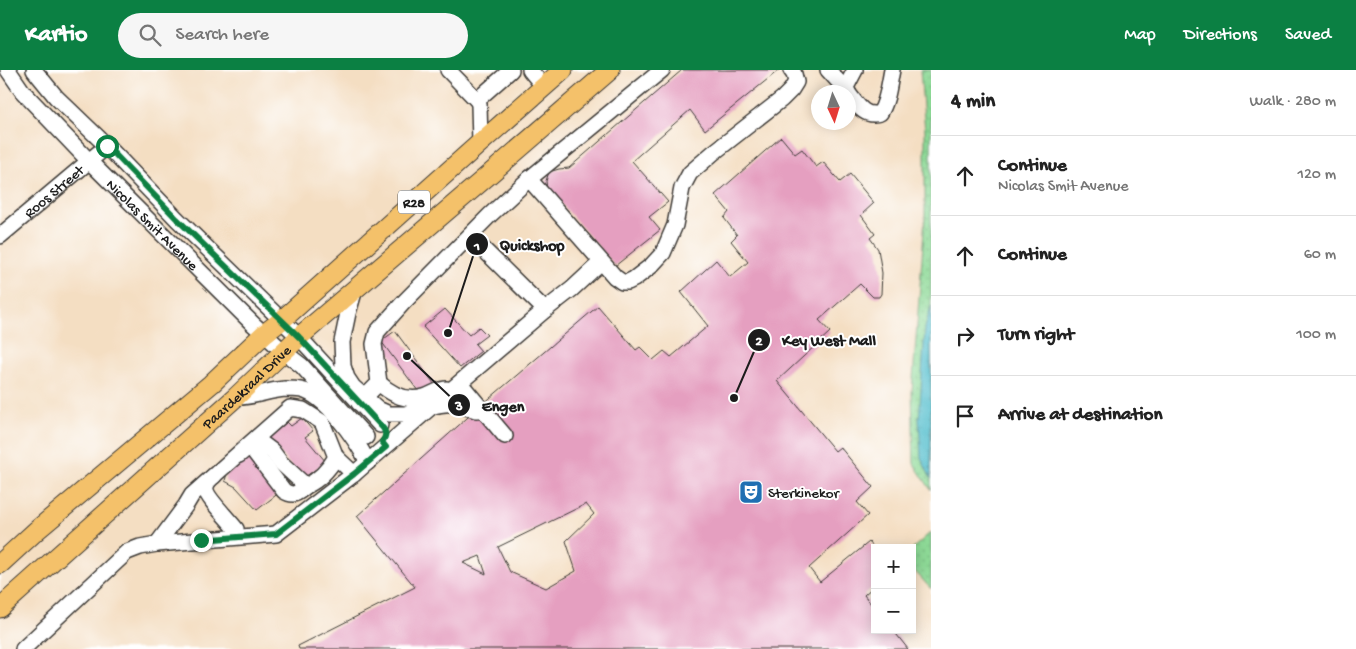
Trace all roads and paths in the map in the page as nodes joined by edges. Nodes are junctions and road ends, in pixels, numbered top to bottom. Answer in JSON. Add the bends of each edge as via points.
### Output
{"nodes":[{"id":1,"x":8,"y":70,"type":"edge"},
{"id":2,"x":34,"y":70,"type":"edge"},
{"id":3,"x":448,"y":70,"type":"edge"},
{"id":4,"x":512,"y":70,"type":"edge"},
{"id":5,"x":530,"y":70,"type":"edge"},
{"id":6,"x":563,"y":70,"type":"edge"},
{"id":7,"x":610,"y":70,"type":"edge"},
{"id":8,"x":662,"y":70,"type":"edge"},
{"id":9,"x":791,"y":70,"type":"edge"},
{"id":10,"x":828,"y":70,"type":"edge"},
{"id":11,"x":855,"y":70,"type":"edge"},
{"id":12,"x":892,"y":70,"type":"edge"},
{"id":13,"x":841,"y":85,"type":"edge"},
{"id":14,"x":850,"y":85,"type":"edge"},
{"id":15,"x":544,"y":87,"type":"junction"},
{"id":16,"x":478,"y":100,"type":"junction"},
{"id":17,"x":856,"y":103,"type":"edge"},
{"id":18,"x":480,"y":143,"type":"junction"},
{"id":19,"x":107,"y":146,"type":"junction"},
{"id":20,"x":89,"y":161,"type":"junction"},
{"id":21,"x":529,"y":179,"type":"junction"},
{"id":22,"x":0,"y":236,"type":"edge"},
{"id":23,"x":470,"y":236,"type":"junction"},
{"id":24,"x":601,"y":262,"type":"junction"},
{"id":25,"x":355,"y":289,"type":"junction"},
{"id":26,"x":545,"y":310,"type":"junction"},
{"id":27,"x":282,"y":320,"type":"junction"},
{"id":28,"x":264,"y":334,"type":"junction"},
{"id":29,"x":299,"y":337,"type":"junction"},
{"id":30,"x":284,"y":352,"type":"junction"},
{"id":31,"x":379,"y":383,"type":"junction"},
{"id":32,"x":455,"y":386,"type":"junction"},
{"id":33,"x":236,"y":397,"type":"junction"},
{"id":34,"x":362,"y":400,"type":"junction"},
{"id":35,"x":430,"y":408,"type":"junction"},
{"id":36,"x":479,"y":409,"type":"junction"},
{"id":37,"x":378,"y":410,"type":"junction"},
{"id":38,"x":506,"y":436,"type":"dead end"},
{"id":39,"x":383,"y":437,"type":"junction"},
{"id":40,"x":256,"y":439,"type":"junction"},
{"id":41,"x":336,"y":457,"type":"junction"},
{"id":42,"x":368,"y":462,"type":"junction"},
{"id":43,"x":354,"y":474,"type":"junction"},
{"id":44,"x":306,"y":486,"type":"junction"},
{"id":45,"x":241,"y":529,"type":"junction"},
{"id":46,"x":157,"y":544,"type":"junction"},
{"id":47,"x":0,"y":564,"type":"edge"},
{"id":48,"x":0,"y":608,"type":"edge"},
{"id":49,"x":23,"y":649,"type":"edge"}],
"edges":[{"from":1,"to":20,"type":"street","name":"Nicolas Smit Avenue","via":[[23,92]]},
{"from":2,"to":19,"type":"street","name":"Nicolas Smit Avenue","via":[[56,97]]},
{"from":3,"to":16,"type":"street"},
{"from":4,"to":16,"type":"street"},
{"from":5,"to":15,"type":"street"},
{"from":6,"to":15,"type":"main road","name":"Paardekraal Drive","number":"R28"},
{"from":7,"to":25,"type":"main road","name":"Paardekraal Drive","number":"R28"},
{"from":8,"to":21,"type":"street"},
{"from":9,"to":24,"type":"street","via":[[796,82],[791,90],[690,173],[682,188],[674,225],[663,253],[651,266],[634,279],[622,282]]},
{"from":10,"to":13,"type":"street"},
{"from":11,"to":14,"type":"street"},
{"from":12,"to":17,"type":"street","via":[[880,113],[868,114]]},
{"from":15,"to":18,"type":"main road","name":"Paardekraal Drive","number":"R28"},
{"from":16,"to":18,"type":"street"},
{"from":18,"to":27,"type":"main road","name":"Paardekraal Drive","number":"R28"},
{"from":19,"to":20,"type":"street","name":"Roos Street"},
{"from":19,"to":27,"type":"street","name":"Nicolas Smit Avenue"},
{"from":20,"to":22,"type":"street","name":"Roos Street"},
{"from":20,"to":28,"type":"street","name":"Nicolas Smit Avenue"},
{"from":21,"to":23,"type":"street"},
{"from":21,"to":24,"type":"street"},
{"from":23,"to":26,"type":"street"},
{"from":23,"to":31,"type":"street","via":[[377,332],[374,344]]},
{"from":24,"to":26,"type":"street"},
{"from":25,"to":29,"type":"main road","name":"Paardekraal Drive","number":"R28"},
{"from":25,"to":34,"type":"street","via":[[344,329],[342,355],[347,378]]},
{"from":26,"to":32,"type":"street"},
{"from":27,"to":28,"type":"main road","name":"Paardekraal Drive","number":"R28"},
{"from":27,"to":29,"type":"street","name":"Nicolas Smit Avenue"},
{"from":28,"to":30,"type":"street","name":"Nicolas Smit Avenue"},
{"from":28,"to":47,"type":"main road","name":"Paardekraal Drive","number":"R28","via":[[211,384]]},
{"from":29,"to":30,"type":"main road","name":"Paardekraal Drive","number":"R28"},
{"from":29,"to":34,"type":"street","name":"Nicolas Smit Avenue"},
{"from":30,"to":33,"type":"main road","name":"Paardekraal Drive","number":"R28"},
{"from":30,"to":39,"type":"street","name":"Nicolas Smit Avenue","via":[[302,366],[372,444]]},
{"from":31,"to":32,"type":"street","via":[[395,396],[416,399]]},
{"from":31,"to":34,"type":"street"},
{"from":32,"to":35,"type":"street"},
{"from":32,"to":36,"type":"street"},
{"from":33,"to":42,"type":"street","via":[[273,390],[302,390],[330,409]]},
{"from":33,"to":48,"type":"main road","name":"Paardekraal Drive","number":"R28"},
{"from":34,"to":37,"type":"street"},
{"from":34,"to":39,"type":"street"},
{"from":35,"to":36,"type":"street","via":[[451,403]]},
{"from":35,"to":37,"type":"street","via":[[405,414]]},
{"from":35,"to":39,"type":"street"},
{"from":36,"to":38,"type":"street"},
{"from":37,"to":39,"type":"street"},
{"from":39,"to":42,"type":"street"},
{"from":40,"to":41,"type":"street","via":[[290,408],[303,410],[322,422]]},
{"from":40,"to":44,"type":"street"},
{"from":40,"to":46,"type":"street","via":[[192,495]]},
{"from":41,"to":43,"type":"street"},
{"from":41,"to":44,"type":"street","via":[[329,468]]},
{"from":42,"to":43,"type":"street"},
{"from":43,"to":45,"type":"street","via":[[276,534]]},
{"from":44,"to":45,"type":"street","via":[[294,495],[284,491],[252,449],[246,449],[210,479],[206,490]]},
{"from":45,"to":46,"type":"street"},
{"from":46,"to":49,"type":"street","via":[[127,552]]}]}
